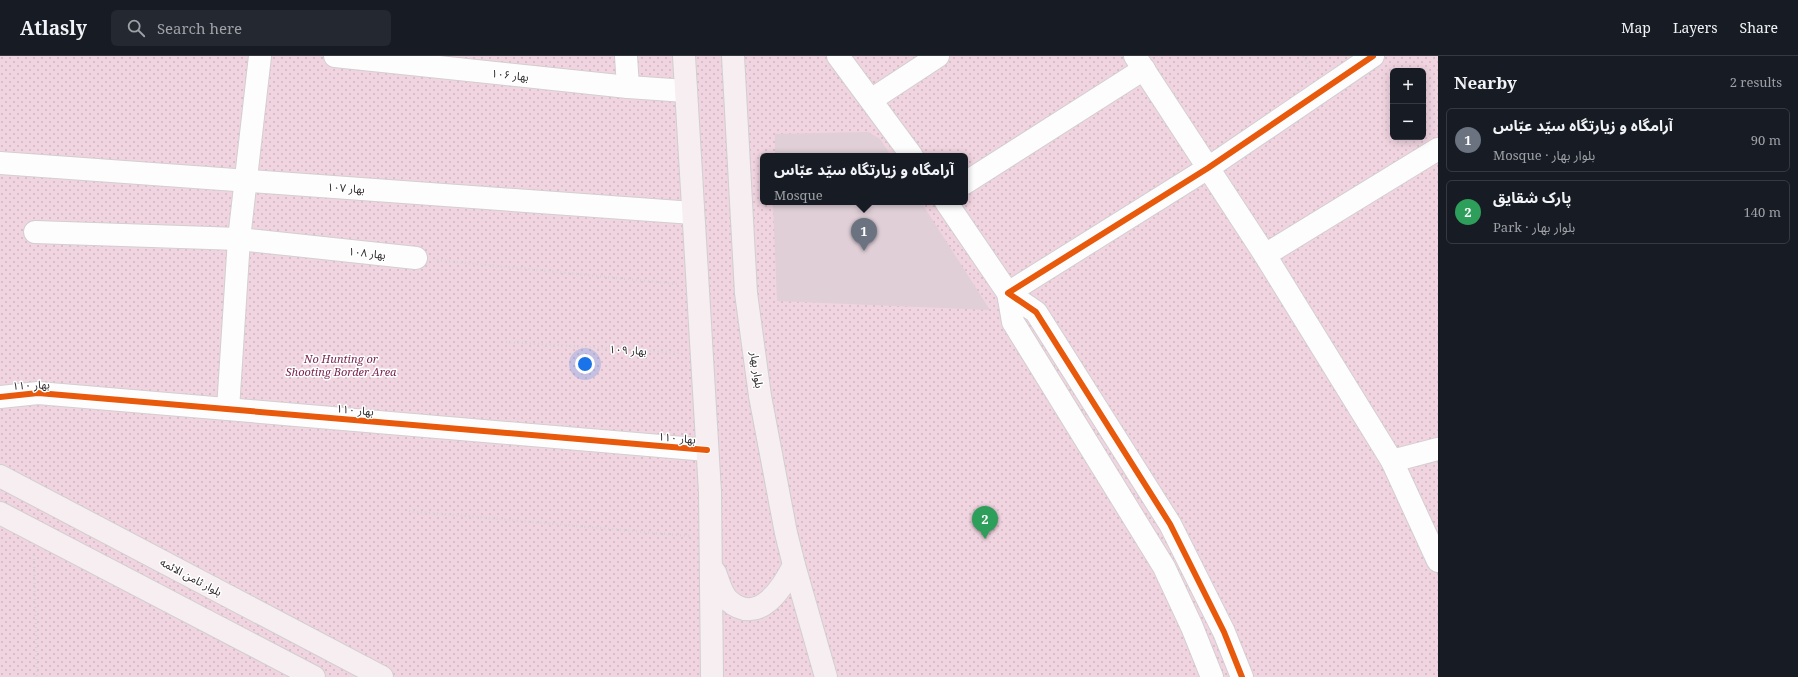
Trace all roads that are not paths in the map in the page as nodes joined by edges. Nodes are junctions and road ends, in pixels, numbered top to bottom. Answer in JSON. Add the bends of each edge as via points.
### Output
{"nodes":[{"id":1,"x":260,"y":56,"type":"edge"},
{"id":2,"x":335,"y":56,"type":"edge"},
{"id":3,"x":626,"y":56,"type":"edge"},
{"id":4,"x":684,"y":56,"type":"edge"},
{"id":5,"x":733,"y":56,"type":"edge"},
{"id":6,"x":838,"y":56,"type":"edge"},
{"id":7,"x":938,"y":56,"type":"edge"},
{"id":8,"x":1373,"y":56,"type":"edge"},
{"id":9,"x":1139,"y":62,"type":"edge"},
{"id":10,"x":628,"y":87,"type":"junction"},
{"id":11,"x":686,"y":91,"type":"junction"},
{"id":12,"x":871,"y":100,"type":"junction"},
{"id":13,"x":1438,"y":149,"type":"edge"},
{"id":14,"x":910,"y":153,"type":"edge"},
{"id":15,"x":0,"y":163,"type":"edge"},
{"id":16,"x":1208,"y":168,"type":"junction"},
{"id":17,"x":246,"y":181,"type":"junction"},
{"id":18,"x":968,"y":181,"type":"edge"},
{"id":19,"x":948,"y":205,"type":"edge"},
{"id":20,"x":693,"y":213,"type":"junction"},
{"id":21,"x":35,"y":232,"type":"dead end"},
{"id":22,"x":239,"y":239,"type":"junction"},
{"id":23,"x":1265,"y":255,"type":"junction"},
{"id":24,"x":416,"y":258,"type":"road end"},
{"id":25,"x":1008,"y":293,"type":"junction"},
{"id":26,"x":0,"y":396,"type":"edge"},
{"id":27,"x":228,"y":409,"type":"junction"},
{"id":28,"x":1438,"y":449,"type":"edge"},
{"id":29,"x":708,"y":450,"type":"junction"},
{"id":30,"x":1392,"y":462,"type":"junction"},
{"id":31,"x":0,"y":476,"type":"edge"},
{"id":32,"x":0,"y":513,"type":"edge"},
{"id":33,"x":1438,"y":561,"type":"edge"},
{"id":34,"x":712,"y":565,"type":"junction"},
{"id":35,"x":794,"y":565,"type":"junction"},
{"id":36,"x":314,"y":677,"type":"edge"},
{"id":37,"x":382,"y":677,"type":"edge"},
{"id":38,"x":712,"y":677,"type":"edge"},
{"id":39,"x":826,"y":677,"type":"edge"},
{"id":40,"x":1212,"y":677,"type":"edge"},
{"id":41,"x":1242,"y":677,"type":"edge"}],
"edges":[{"from":1,"to":17,"type":"street"},
{"from":2,"to":10,"type":"street","name":"بهار ۱۰۶"},
{"from":3,"to":10,"type":"street"},
{"from":4,"to":11,"type":"main road"},
{"from":5,"to":35,"type":"main road","name":"بلوار بهار","via":[[746,293],[760,396]]},
{"from":6,"to":12,"type":"street"},
{"from":7,"to":12,"type":"street"},
{"from":8,"to":16,"type":"street"},
{"from":9,"to":16,"type":"street"},
{"from":9,"to":18,"type":"street"},
{"from":10,"to":11,"type":"street","name":"بهار ۱۰۶"},
{"from":11,"to":20,"type":"main road"},
{"from":12,"to":14,"type":"street"},
{"from":13,"to":23,"type":"street"},
{"from":15,"to":17,"type":"street","name":"بهار ۱۰۷"},
{"from":16,"to":23,"type":"street"},
{"from":16,"to":25,"type":"street"},
{"from":17,"to":20,"type":"street","name":"بهار ۱۰۷"},
{"from":17,"to":22,"type":"street"},
{"from":19,"to":25,"type":"street"},
{"from":20,"to":29,"type":"main road"},
{"from":21,"to":22,"type":"street","name":"بهار ۱۰۸"},
{"from":22,"to":24,"type":"street","name":"بهار ۱۰۸"},
{"from":22,"to":27,"type":"street"},
{"from":23,"to":30,"type":"street"},
{"from":25,"to":40,"type":"street","via":[[1014,322],[1164,567]]},
{"from":25,"to":41,"type":"street","via":[[1036,312],[1170,524],[1224,632]]},
{"from":26,"to":27,"type":"street","name":"بهار ۱۱۰","via":[[38,393]]},
{"from":27,"to":29,"type":"street","name":"بهار ۱۱۰"},
{"from":28,"to":30,"type":"street"},
{"from":29,"to":34,"type":"main road"},
{"from":30,"to":33,"type":"street"},
{"from":31,"to":37,"type":"main road","name":"بلوار ثامن الائمه"},
{"from":32,"to":36,"type":"main road"},
{"from":34,"to":35,"type":"main road","via":[[728,600],[742,608],[752,608],[770,601],[780,591]]},
{"from":34,"to":38,"type":"main road"},
{"from":35,"to":39,"type":"main road","name":"بلوار بهار"}]}
